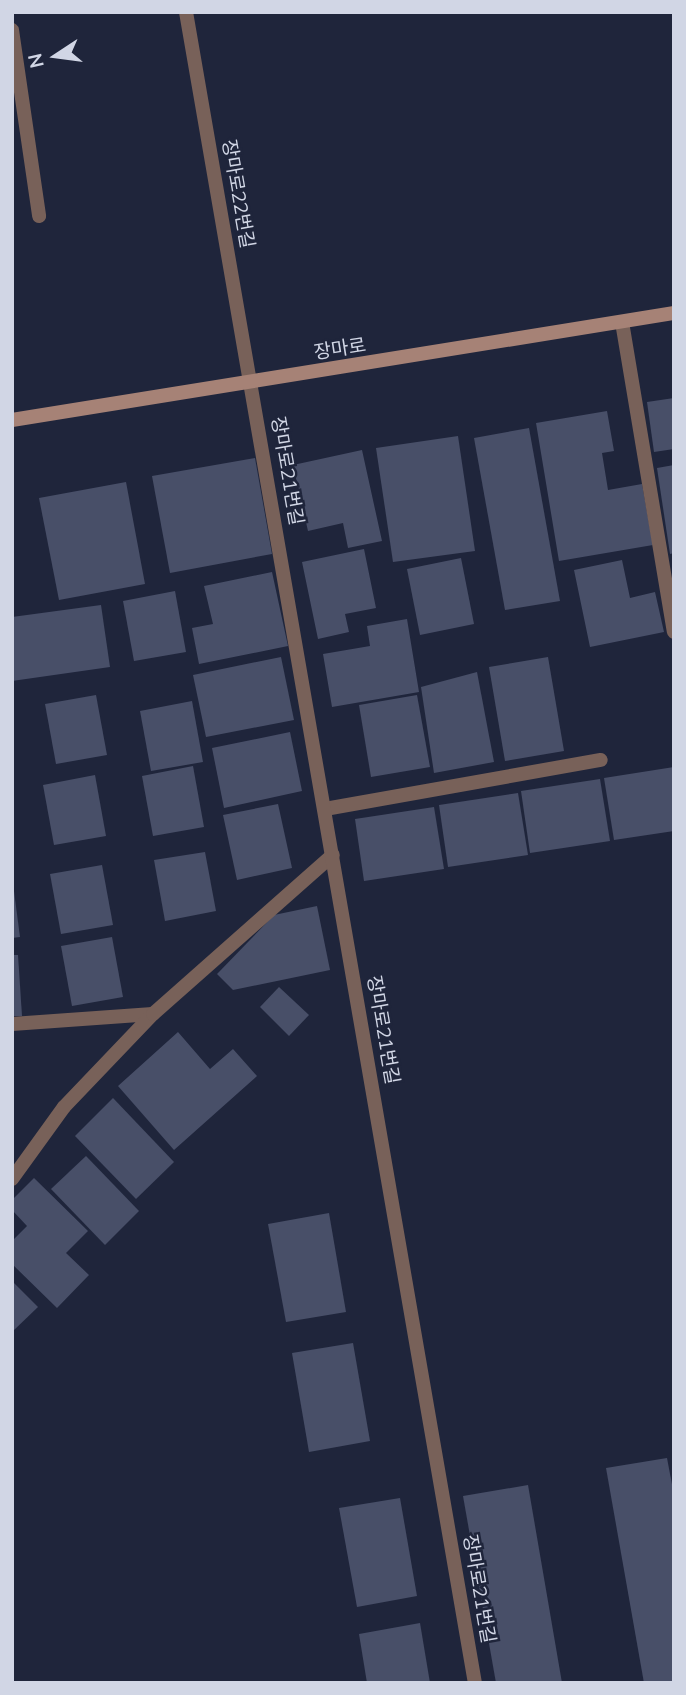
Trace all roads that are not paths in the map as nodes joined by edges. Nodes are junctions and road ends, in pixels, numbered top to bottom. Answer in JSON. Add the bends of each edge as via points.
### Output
{"nodes":[{"id":1,"x":186,"y":12,"type":"edge"},
{"id":2,"x":12,"y":30,"type":"edge"},
{"id":3,"x":39,"y":216,"type":"dead end"},
{"id":4,"x":674,"y":313,"type":"edge"},
{"id":5,"x":622,"y":322,"type":"junction"},
{"id":6,"x":252,"y":383,"type":"junction"},
{"id":7,"x":12,"y":420,"type":"edge"},
{"id":8,"x":674,"y":632,"type":"edge"},
{"id":9,"x":601,"y":760,"type":"dead end"},
{"id":10,"x":326,"y":810,"type":"junction"},
{"id":11,"x":333,"y":855,"type":"junction"},
{"id":12,"x":153,"y":1014,"type":"junction"},
{"id":13,"x":12,"y":1024,"type":"edge"},
{"id":14,"x":12,"y":1180,"type":"edge"},
{"id":15,"x":475,"y":1683,"type":"edge"}],
"edges":[{"from":1,"to":6,"type":"street","name":"장마로22번길"},
{"from":2,"to":3,"type":"street"},
{"from":4,"to":5,"type":"main road","name":"장마로"},
{"from":5,"to":6,"type":"main road","name":"장마로"},
{"from":5,"to":8,"type":"street"},
{"from":6,"to":7,"type":"main road","name":"장마로"},
{"from":6,"to":10,"type":"street","name":"장마로21번길"},
{"from":9,"to":10,"type":"street"},
{"from":10,"to":11,"type":"street","name":"장마로21번길"},
{"from":11,"to":12,"type":"street"},
{"from":11,"to":15,"type":"street","name":"장마로21번길"},
{"from":12,"to":13,"type":"street"},
{"from":12,"to":14,"type":"street","via":[[64,1107]]}]}
